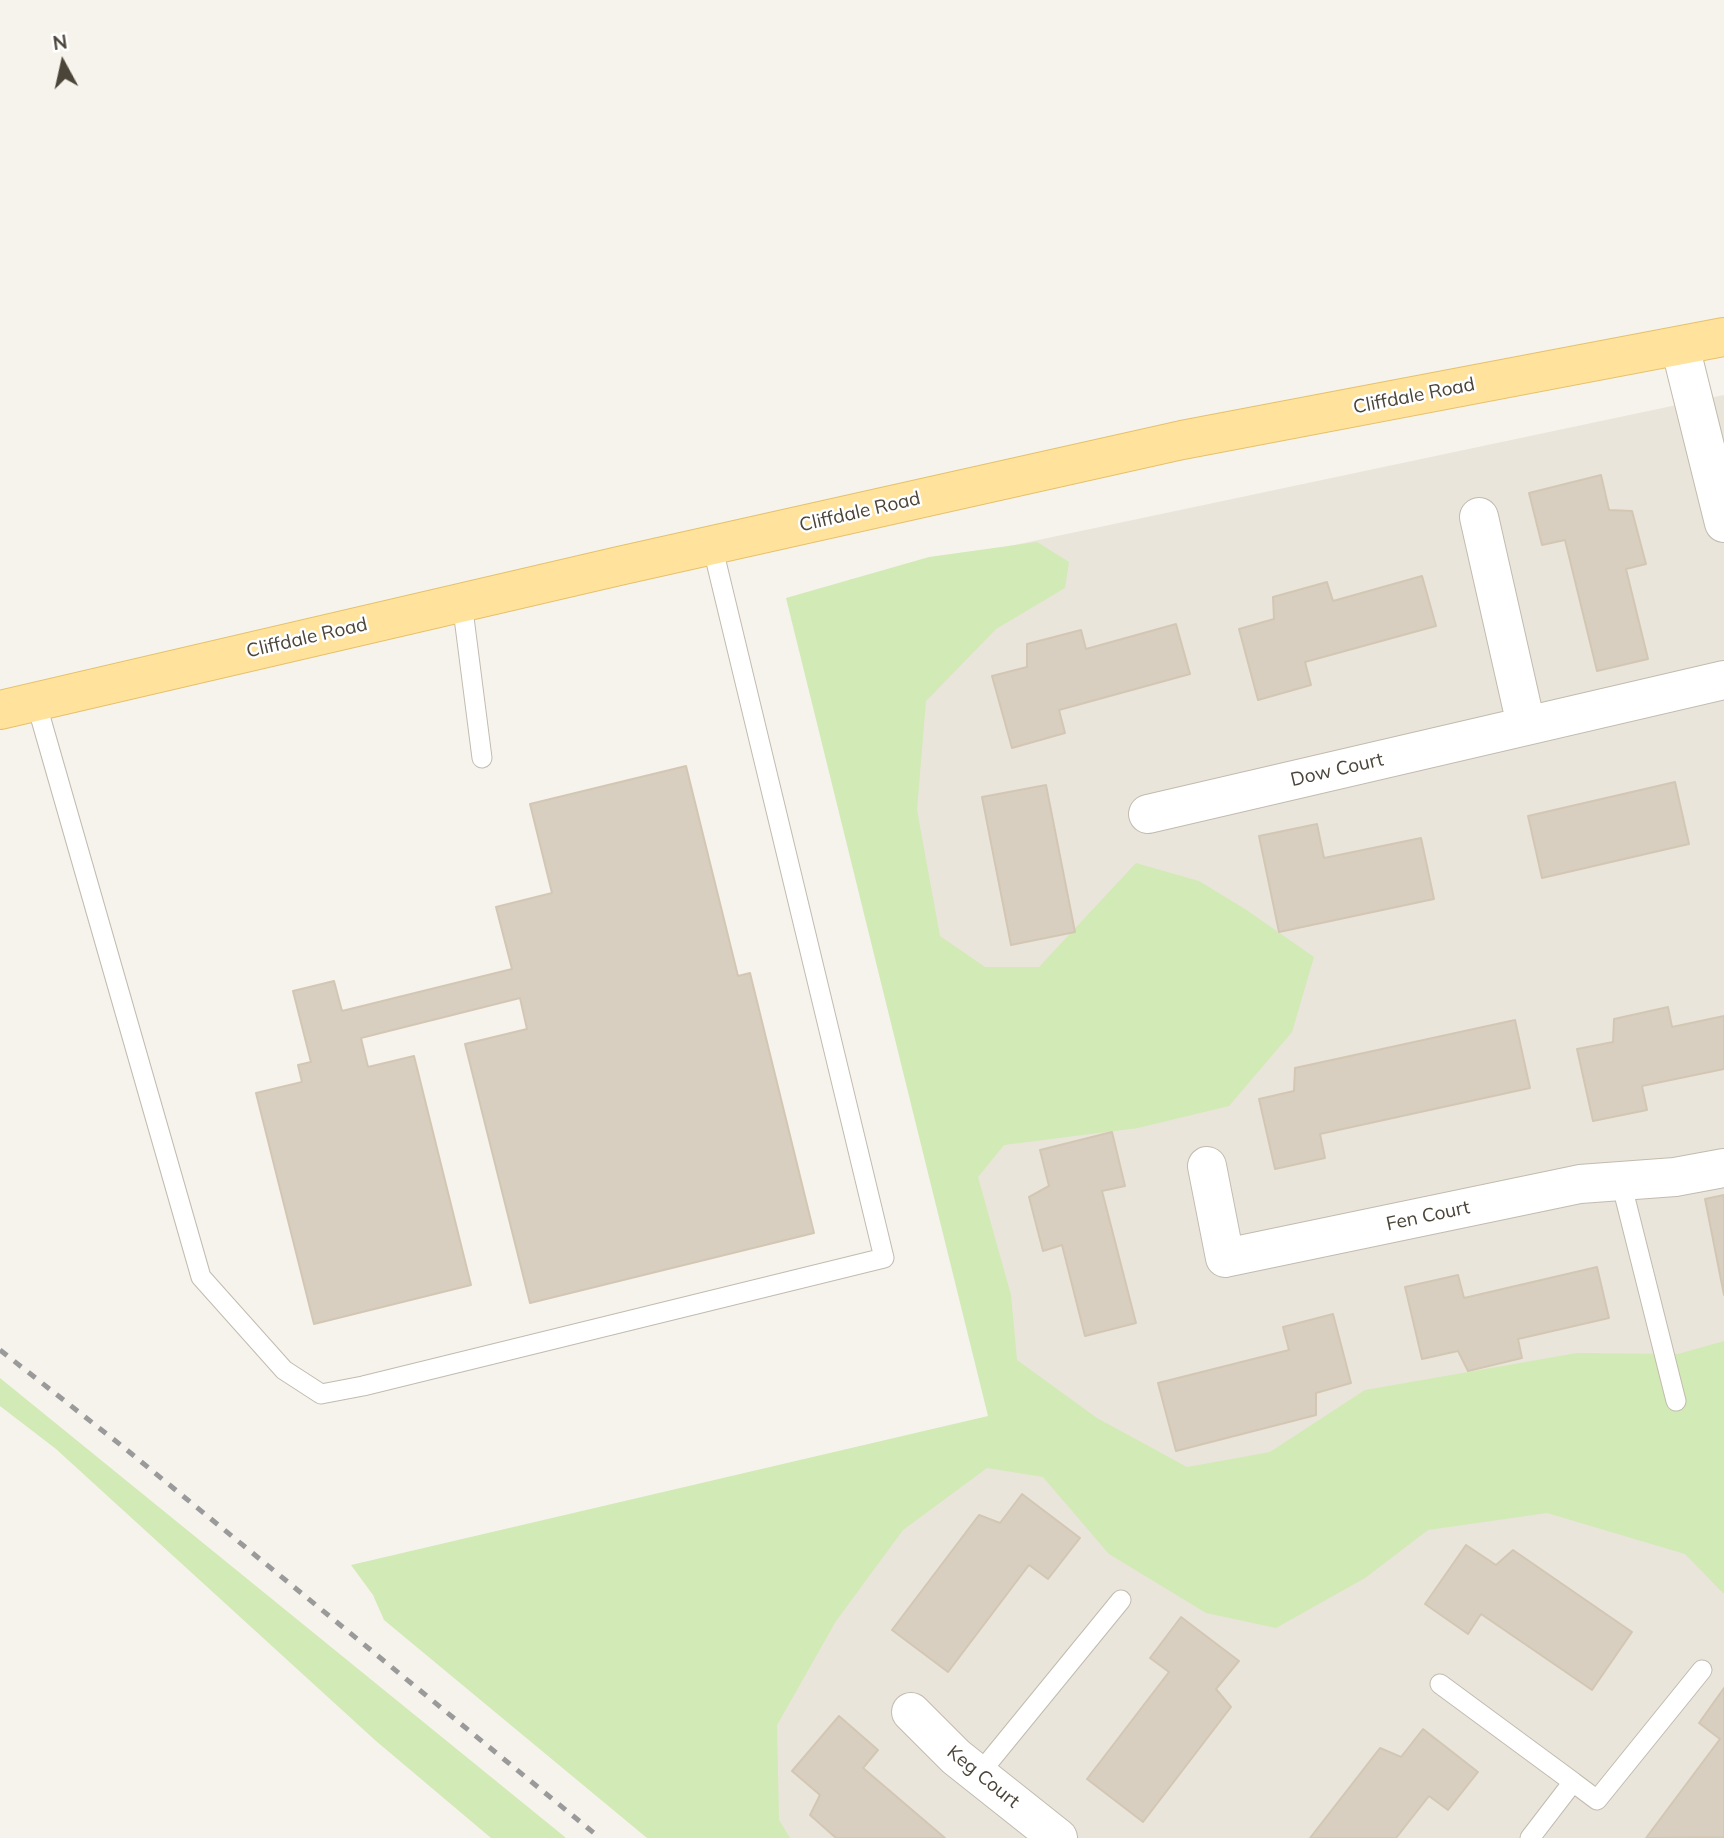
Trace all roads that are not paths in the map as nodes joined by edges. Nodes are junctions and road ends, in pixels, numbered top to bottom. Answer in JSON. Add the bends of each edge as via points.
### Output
{"nodes":[{"id":1,"x":1724,"y":337,"type":"edge"},
{"id":2,"x":1680,"y":346,"type":"junction"},
{"id":3,"x":1479,"y":517,"type":"dead end"},
{"id":4,"x":1724,"y":523,"type":"edge"},
{"id":5,"x":712,"y":545,"type":"junction"},
{"id":6,"x":462,"y":602,"type":"junction"},
{"id":7,"x":1724,"y":680,"type":"edge"},
{"id":8,"x":36,"y":702,"type":"junction"},
{"id":9,"x":0,"y":710,"type":"edge"},
{"id":10,"x":1526,"y":725,"type":"junction"},
{"id":11,"x":482,"y":758,"type":"dead end"},
{"id":12,"x":1148,"y":814,"type":"dead end"},
{"id":13,"x":1208,"y":1166,"type":"dead end"},
{"id":14,"x":1724,"y":1168,"type":"edge"},
{"id":15,"x":1622,"y":1182,"type":"junction"},
{"id":16,"x":1676,"y":1401,"type":"dead end"},
{"id":17,"x":1121,"y":1600,"type":"dead end"},
{"id":18,"x":1702,"y":1670,"type":"dead end"},
{"id":19,"x":1440,"y":1684,"type":"dead end"},
{"id":20,"x":911,"y":1712,"type":"dead end"},
{"id":21,"x":979,"y":1774,"type":"junction"},
{"id":22,"x":1573,"y":1782,"type":"junction"},
{"id":23,"x":1058,"y":1838,"type":"edge"},
{"id":24,"x":1530,"y":1838,"type":"edge"}],
"edges":[{"from":1,"to":2,"type":"main road","name":"Cliffdale Road"},
{"from":2,"to":4,"type":"street"},
{"from":2,"to":5,"type":"main road","name":"Cliffdale Road","via":[[1182,440]]},
{"from":3,"to":10,"type":"street"},
{"from":5,"to":6,"type":"main road","name":"Cliffdale Road"},
{"from":5,"to":8,"type":"lane","via":[[884,1258],[363,1386],[321,1394],[284,1370],[201,1277]]},
{"from":6,"to":8,"type":"main road","name":"Cliffdale Road"},
{"from":6,"to":11,"type":"lane"},
{"from":7,"to":10,"type":"street","name":"Dow Court"},
{"from":8,"to":9,"type":"main road","name":"Cliffdale Road"},
{"from":10,"to":12,"type":"street","name":"Dow Court"},
{"from":13,"to":15,"type":"street","name":"Fen Court","via":[[1225,1258],[1580,1184]]},
{"from":14,"to":15,"type":"street","name":"Fen Court"},
{"from":15,"to":16,"type":"lane"},
{"from":17,"to":21,"type":"lane"},
{"from":18,"to":22,"type":"lane","via":[[1597,1800]]},
{"from":19,"to":22,"type":"lane"},
{"from":20,"to":21,"type":"street","name":"Keg Court"},
{"from":21,"to":23,"type":"street","name":"Keg Court"},
{"from":22,"to":24,"type":"lane"}]}
